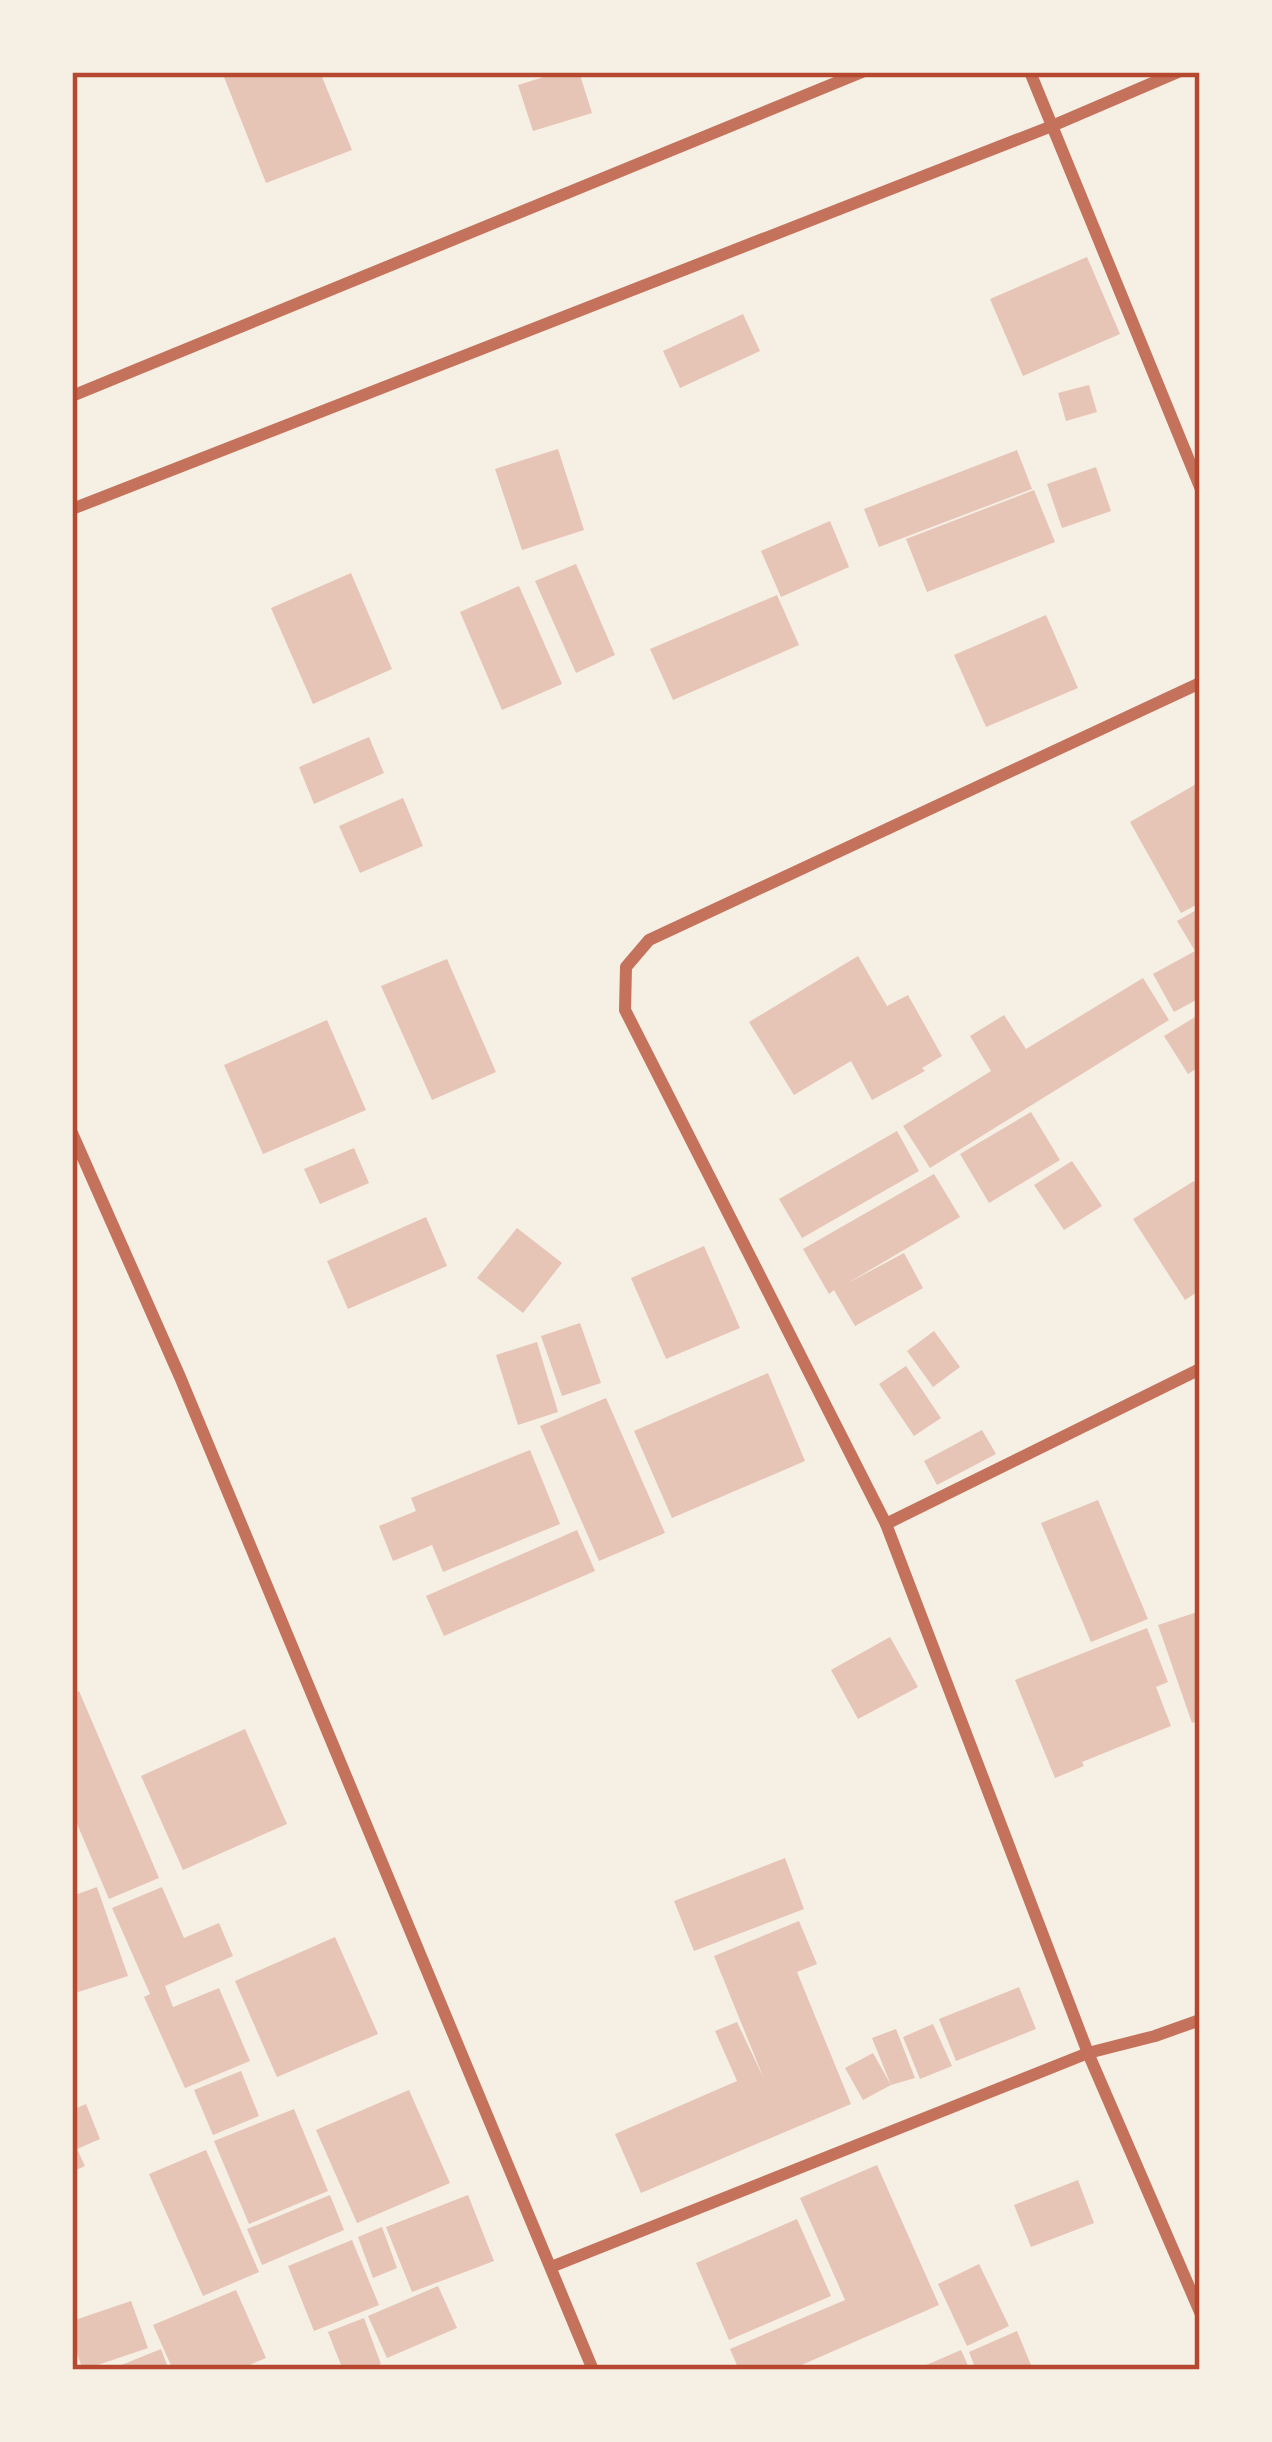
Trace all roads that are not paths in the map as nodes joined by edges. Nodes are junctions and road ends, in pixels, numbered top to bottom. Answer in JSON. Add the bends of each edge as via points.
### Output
{"nodes":[{"id":1,"x":862,"y":72,"type":"edge"},
{"id":2,"x":1030,"y":72,"type":"edge"},
{"id":3,"x":1178,"y":72,"type":"edge"},
{"id":4,"x":1052,"y":126,"type":"junction"},
{"id":5,"x":72,"y":396,"type":"edge"},
{"id":6,"x":1200,"y":487,"type":"edge"},
{"id":7,"x":72,"y":508,"type":"edge"},
{"id":8,"x":1200,"y":683,"type":"edge"},
{"id":9,"x":72,"y":1132,"type":"edge"},
{"id":10,"x":1200,"y":1369,"type":"edge"},
{"id":11,"x":886,"y":1524,"type":"junction"},
{"id":12,"x":1200,"y":2020,"type":"edge"},
{"id":13,"x":1088,"y":2053,"type":"junction"},
{"id":14,"x":551,"y":2267,"type":"junction"},
{"id":15,"x":1200,"y":2312,"type":"edge"},
{"id":16,"x":593,"y":2370,"type":"edge"}],
"edges":[{"from":1,"to":5,"type":"street"},
{"from":2,"to":4,"type":"street"},
{"from":3,"to":4,"type":"street"},
{"from":4,"to":6,"type":"street"},
{"from":4,"to":7,"type":"street"},
{"from":8,"to":11,"type":"street","via":[[649,940],[626,967],[625,1010]]},
{"from":9,"to":14,"type":"street"},
{"from":10,"to":11,"type":"street"},
{"from":11,"to":13,"type":"street"},
{"from":12,"to":13,"type":"street"},
{"from":13,"to":14,"type":"street"},
{"from":13,"to":15,"type":"street"},
{"from":14,"to":16,"type":"street"}]}
